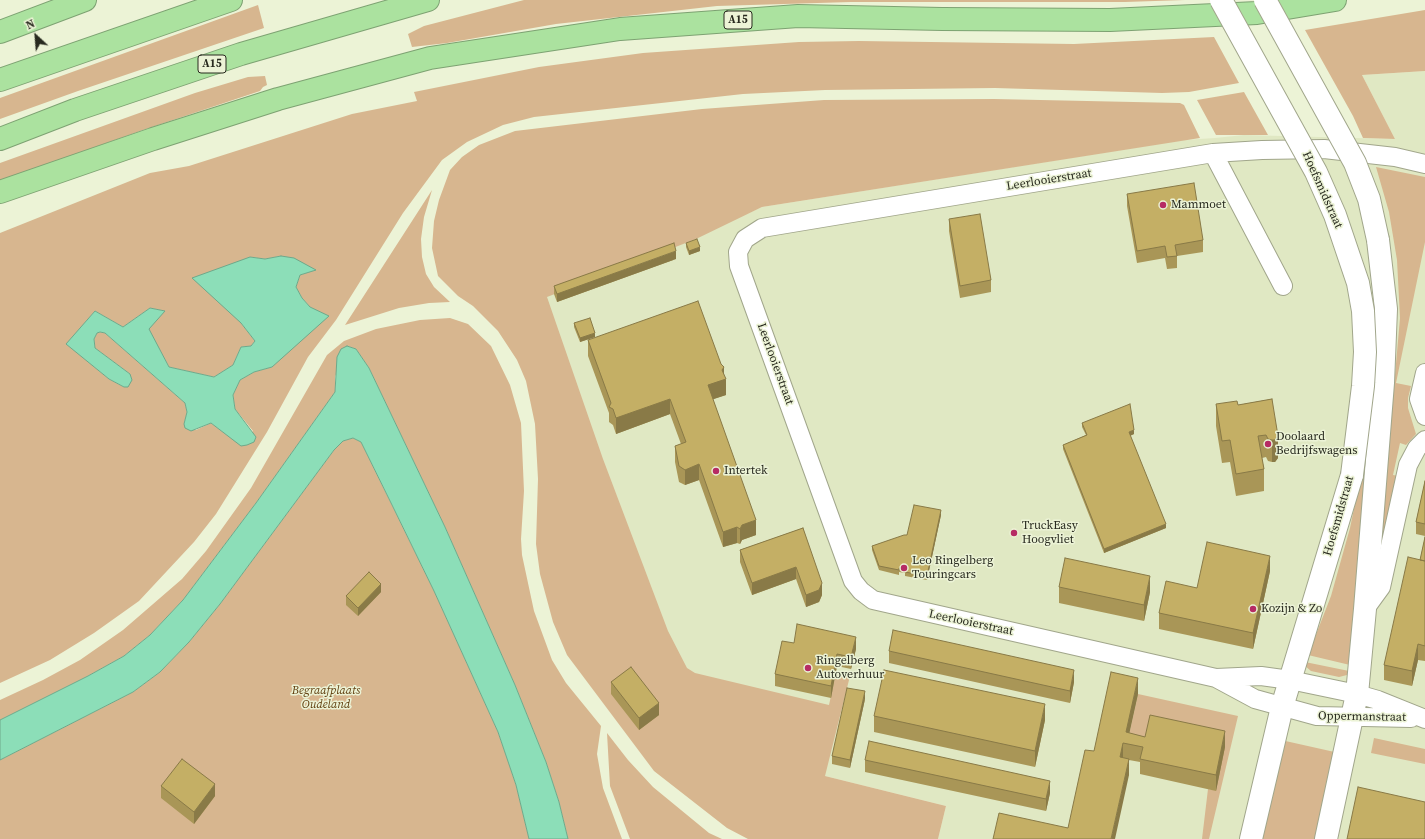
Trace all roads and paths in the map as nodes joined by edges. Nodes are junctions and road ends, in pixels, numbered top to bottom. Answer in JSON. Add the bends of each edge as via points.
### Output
{"nodes":[{"id":1,"x":85,"y":0,"type":"edge"},
{"id":2,"x":231,"y":0,"type":"edge"},
{"id":3,"x":428,"y":0,"type":"edge"},
{"id":4,"x":1221,"y":0,"type":"edge"},
{"id":5,"x":1265,"y":0,"type":"edge"},
{"id":6,"x":1335,"y":0,"type":"edge"},
{"id":7,"x":0,"y":32,"type":"edge"},
{"id":8,"x":0,"y":80,"type":"edge"},
{"id":9,"x":0,"y":139,"type":"edge"},
{"id":10,"x":1213,"y":153,"type":"junction"},
{"id":11,"x":1425,"y":164,"type":"edge"},
{"id":12,"x":0,"y":192,"type":"edge"},
{"id":13,"x":1283,"y":286,"type":"dead end"},
{"id":14,"x":1425,"y":373,"type":"edge"},
{"id":15,"x":1425,"y":416,"type":"edge"},
{"id":16,"x":1425,"y":440,"type":"edge"},
{"id":17,"x":1365,"y":609,"type":"junction"},
{"id":18,"x":1216,"y":678,"type":"junction"},
{"id":19,"x":1290,"y":680,"type":"junction"},
{"id":20,"x":1357,"y":694,"type":"junction"},
{"id":21,"x":1282,"y":707,"type":"junction"},
{"id":22,"x":1352,"y":718,"type":"junction"},
{"id":23,"x":1422,"y":718,"type":"edge"},
{"id":24,"x":1251,"y":839,"type":"edge"},
{"id":25,"x":1326,"y":839,"type":"edge"}],
"edges":[{"from":1,"to":7,"type":"highway"},
{"from":2,"to":8,"type":"highway"},
{"from":3,"to":9,"type":"highway","number":"A15","via":[[241,54],[75,110]]},
{"from":4,"to":19,"type":"street","name":"Hoefsmidstraat","bridge":true,"via":[[1316,172],[1335,215],[1358,282],[1363,311],[1363,386],[1352,475]]},
{"from":5,"to":17,"type":"street","name":"Hoefsmidstraat","bridge":true,"via":[[1355,163],[1369,200],[1378,240],[1386,309],[1383,383]]},
{"from":6,"to":12,"type":"highway","number":"A15","via":[[1257,13],[1110,20],[798,16],[620,29],[430,58],[278,99],[152,139]]},
{"from":10,"to":11,"type":"street","name":"Leerlooierstraat","via":[[1324,148],[1395,157]]},
{"from":10,"to":13,"type":"street"},
{"from":10,"to":18,"type":"street","name":"Leerlooierstraat","via":[[762,228],[744,239],[738,252],[739,266],[850,573],[861,591],[873,600],[897,607]]},
{"from":14,"to":15,"type":"street","via":[[1419,399]]},
{"from":16,"to":17,"type":"street","via":[[1417,448],[1408,465],[1381,587]]},
{"from":17,"to":20,"type":"street","name":"Hoefsmidstraat"},
{"from":18,"to":19,"type":"street","name":"Leerlooierstraat","via":[[1261,676]]},
{"from":18,"to":21,"type":"street","name":"Leerlooierstraat","via":[[1256,699]]},
{"from":19,"to":20,"type":"street","name":"Oppermanstraat"},
{"from":19,"to":21,"type":"street","name":"Hoefsmidstraat"},
{"from":20,"to":22,"type":"street","name":"Hoefsmidstraat"},
{"from":20,"to":23,"type":"street","name":"Oppermanstraat"},
{"from":21,"to":22,"type":"street","name":"Oppermanstraat","via":[[1317,716]]},
{"from":21,"to":24,"type":"street","name":"Hoefsmidstraat"},
{"from":22,"to":23,"type":"street","name":"Oppermanstraat"},
{"from":22,"to":25,"type":"street","name":"Hoefsmidstraat"}]}
